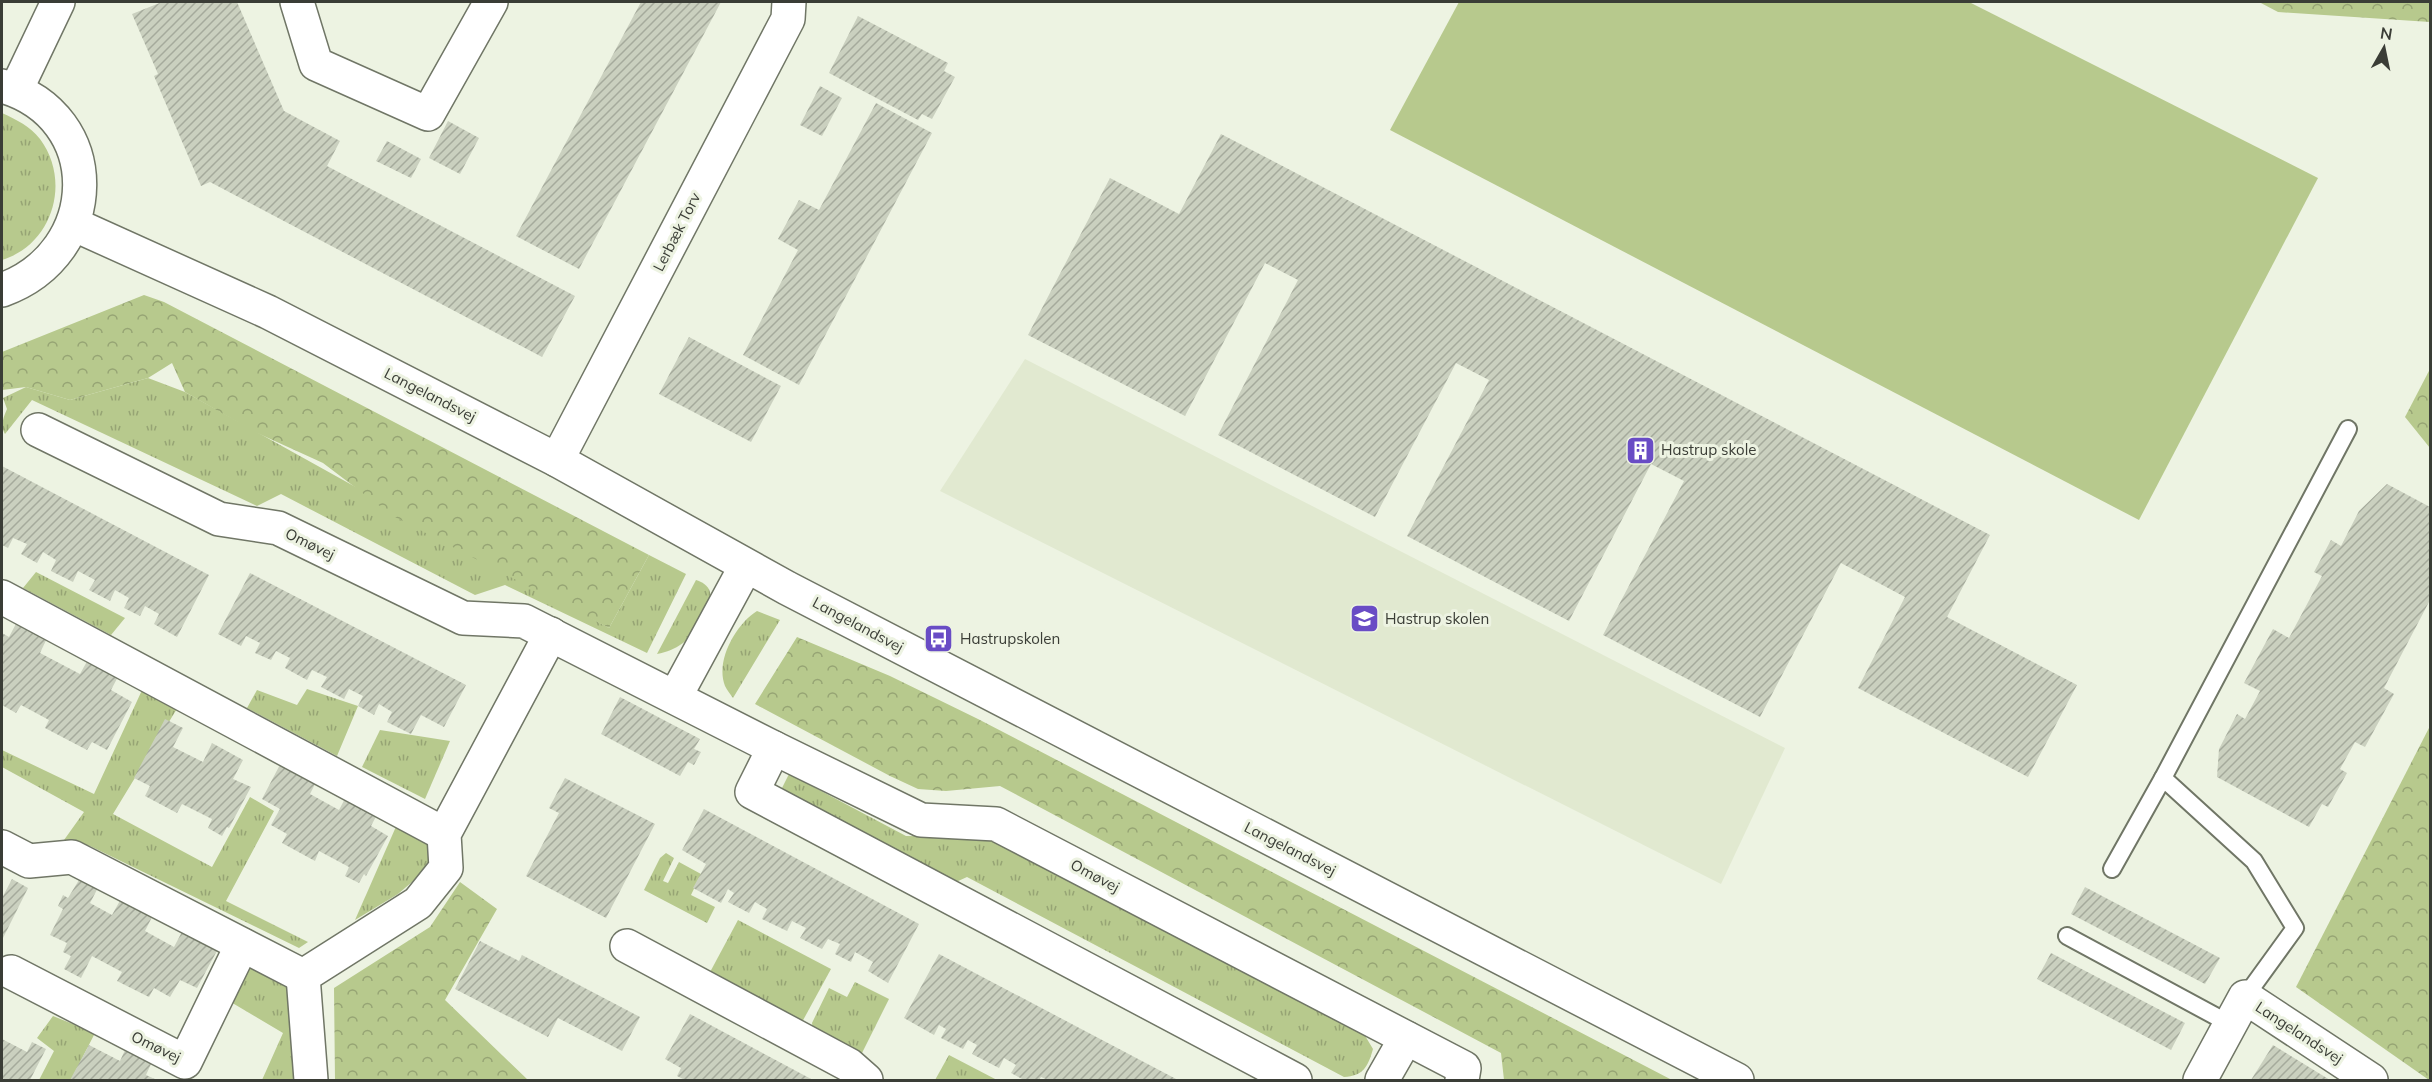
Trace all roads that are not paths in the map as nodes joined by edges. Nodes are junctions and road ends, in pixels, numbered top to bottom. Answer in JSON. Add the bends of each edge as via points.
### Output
{"nodes":[{"id":1,"x":58,"y":2,"type":"edge"},
{"id":2,"x":297,"y":2,"type":"edge"},
{"id":3,"x":491,"y":2,"type":"edge"},
{"id":4,"x":789,"y":2,"type":"edge"},
{"id":5,"x":9,"y":88,"type":"edge"},
{"id":6,"x":73,"y":224,"type":"junction"},
{"id":7,"x":2,"y":290,"type":"edge"},
{"id":8,"x":2348,"y":429,"type":"dead end"},
{"id":9,"x":38,"y":430,"type":"dead end"},
{"id":10,"x":557,"y":460,"type":"junction"},
{"id":11,"x":746,"y":566,"type":"junction"},
{"id":12,"x":2,"y":597,"type":"edge"},
{"id":13,"x":551,"y":634,"type":"junction"},
{"id":14,"x":675,"y":697,"type":"junction"},
{"id":15,"x":774,"y":748,"type":"junction"},
{"id":16,"x":2163,"y":778,"type":"junction"},
{"id":17,"x":444,"y":834,"type":"junction"},
{"id":18,"x":2,"y":847,"type":"edge"},
{"id":19,"x":2112,"y":869,"type":"dead end"},
{"id":20,"x":2067,"y":936,"type":"dead end"},
{"id":21,"x":242,"y":945,"type":"junction"},
{"id":22,"x":627,"y":946,"type":"dead end"},
{"id":23,"x":11,"y":972,"type":"dead end"},
{"id":24,"x":303,"y":976,"type":"junction"},
{"id":25,"x":2237,"y":1011,"type":"junction"},
{"id":26,"x":1406,"y":1038,"type":"junction"},
{"id":27,"x":311,"y":1080,"type":"edge"},
{"id":28,"x":866,"y":1080,"type":"edge"},
{"id":29,"x":1295,"y":1080,"type":"edge"},
{"id":30,"x":1382,"y":1080,"type":"edge"},
{"id":31,"x":1462,"y":1080,"type":"edge"},
{"id":32,"x":1737,"y":1080,"type":"edge"},
{"id":33,"x":2200,"y":1080,"type":"edge"},
{"id":34,"x":2371,"y":1080,"type":"edge"}],
"edges":[{"from":1,"to":5,"type":"street"},
{"from":2,"to":3,"type":"street","via":[[316,64],[428,114]]},
{"from":4,"to":10,"type":"street","name":"Lerbæk Torv","via":[[788,19]]},
{"from":5,"to":6,"type":"street","via":[[45,109],[70,142],[80,183]]},
{"from":6,"to":7,"type":"street","via":[[51,260],[36,273]]},
{"from":6,"to":10,"type":"street","name":"Langelandsvej","via":[[268,312]]},
{"from":8,"to":16,"type":"lane"},
{"from":9,"to":13,"type":"street","name":"Omøvej","via":[[219,519],[278,528],[463,618],[524,621]]},
{"from":10,"to":11,"type":"street","name":"Langelandsvej"},
{"from":11,"to":14,"type":"street"},
{"from":11,"to":32,"type":"street","name":"Langelandsvej"},
{"from":12,"to":17,"type":"street"},
{"from":13,"to":14,"type":"street","name":"Omøvej"},
{"from":13,"to":17,"type":"street"},
{"from":14,"to":15,"type":"street","name":"Omøvej"},
{"from":15,"to":26,"type":"street","name":"Omøvej","via":[[921,820],[996,824]]},
{"from":15,"to":29,"type":"street","via":[[752,792]]},
{"from":16,"to":19,"type":"lane"},
{"from":16,"to":25,"type":"lane","via":[[2254,861],[2295,927]]},
{"from":17,"to":24,"type":"street","via":[[446,868],[418,903]]},
{"from":18,"to":21,"type":"street","via":[[29,861],[72,857]]},
{"from":20,"to":25,"type":"lane"},
{"from":21,"to":23,"type":"street","name":"Omøvej","via":[[185,1062]]},
{"from":21,"to":24,"type":"street"},
{"from":22,"to":28,"type":"street","via":[[849,1065]]},
{"from":24,"to":27,"type":"street"},
{"from":25,"to":33,"type":"street"},
{"from":25,"to":34,"type":"street","name":"Langelandsvej"},
{"from":26,"to":30,"type":"street"},
{"from":26,"to":31,"type":"street","name":"Omøvej","via":[[1464,1068]]}]}
